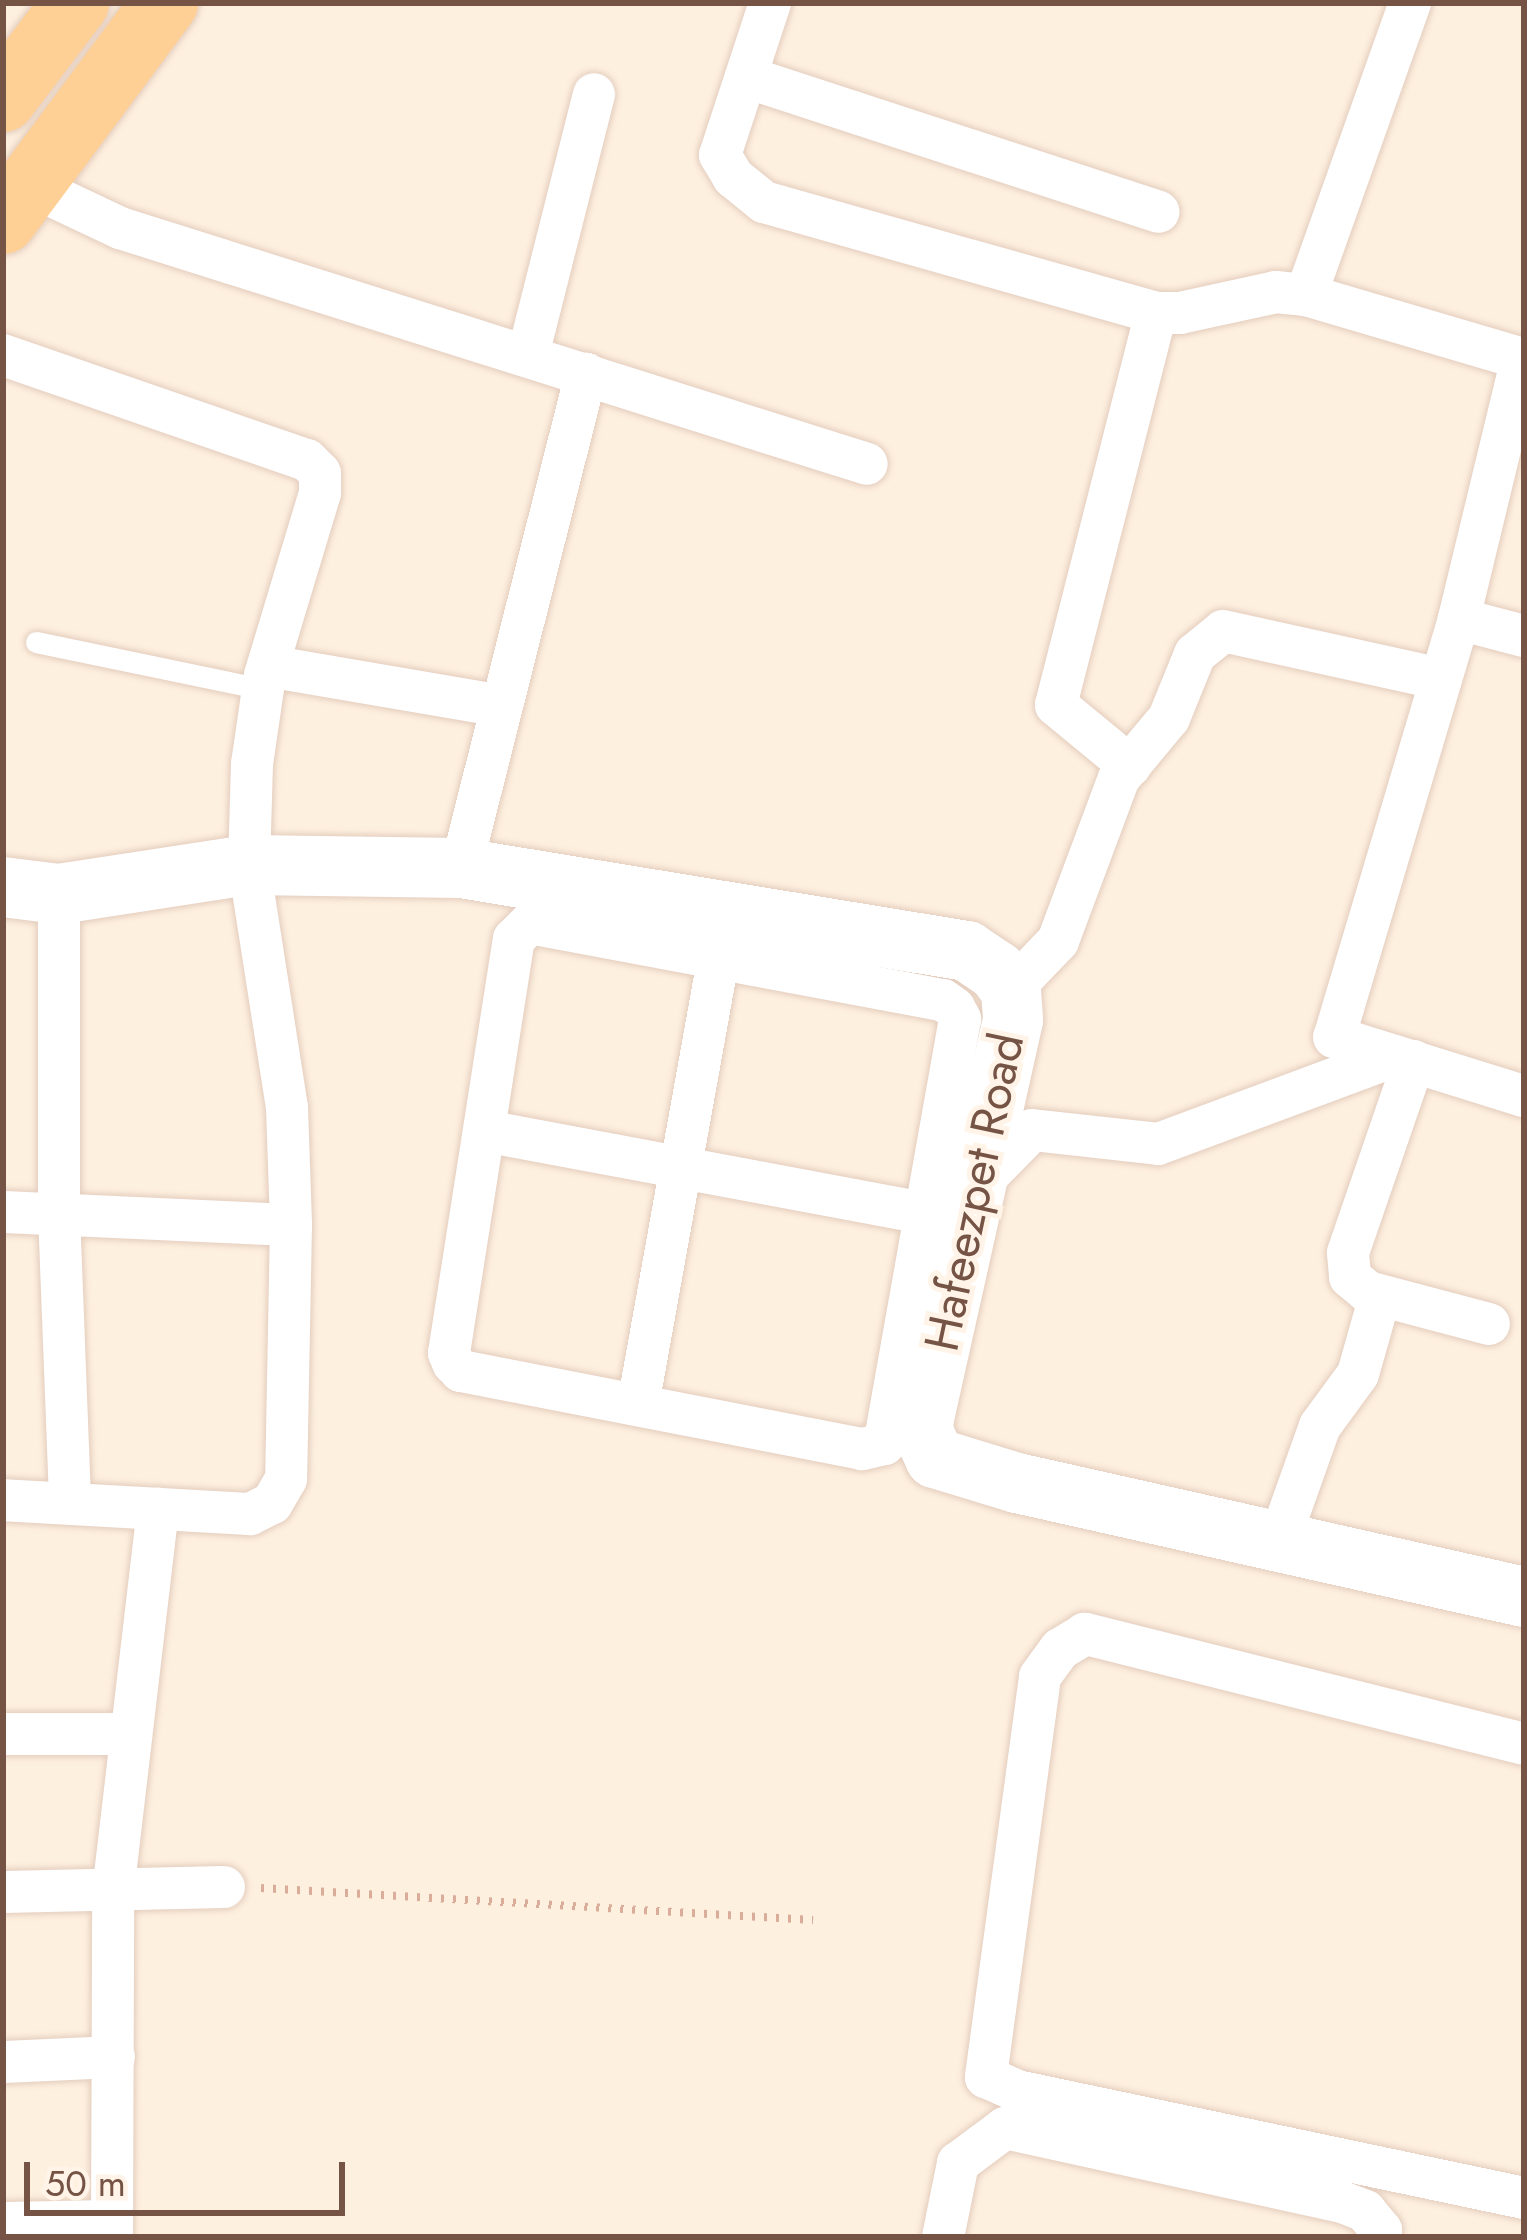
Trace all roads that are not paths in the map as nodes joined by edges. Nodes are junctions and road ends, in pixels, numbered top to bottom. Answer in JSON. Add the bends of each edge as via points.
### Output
{"nodes":[{"id":1,"x":76,"y":3,"type":"edge"},
{"id":2,"x":165,"y":3,"type":"edge"},
{"id":3,"x":770,"y":3,"type":"edge"},
{"id":4,"x":1410,"y":3,"type":"edge"},
{"id":5,"x":746,"y":77,"type":"junction"},
{"id":6,"x":594,"y":94,"type":"dead end"},
{"id":7,"x":3,"y":99,"type":"edge"},
{"id":8,"x":17,"y":204,"type":"edge"},
{"id":9,"x":1158,"y":212,"type":"dead end"},
{"id":10,"x":1306,"y":295,"type":"junction"},
{"id":11,"x":1156,"y":313,"type":"junction"},
{"id":12,"x":3,"y":355,"type":"edge"},
{"id":13,"x":528,"y":355,"type":"junction"},
{"id":14,"x":1523,"y":358,"type":"edge"},
{"id":15,"x":586,"y":374,"type":"junction"},
{"id":16,"x":867,"y":464,"type":"dead end"},
{"id":17,"x":1459,"y":619,"type":"junction"},
{"id":18,"x":1524,"y":636,"type":"edge"},
{"id":19,"x":36,"y":642,"type":"dead end"},
{"id":20,"x":266,"y":677,"type":"junction"},
{"id":21,"x":1441,"y":680,"type":"junction"},
{"id":22,"x":502,"y":706,"type":"junction"},
{"id":23,"x":1130,"y":766,"type":"junction"},
{"id":24,"x":249,"y":865,"type":"junction"},
{"id":25,"x":460,"y":868,"type":"junction"},
{"id":26,"x":31,"y":890,"type":"edge"},
{"id":27,"x":722,"y":934,"type":"junction"},
{"id":28,"x":946,"y":974,"type":"junction"},
{"id":29,"x":1012,"y":990,"type":"junction"},
{"id":30,"x":1404,"y":1058,"type":"junction"},
{"id":31,"x":1524,"y":1096,"type":"edge"},
{"id":32,"x":485,"y":1131,"type":"junction"},
{"id":33,"x":678,"y":1168,"type":"junction"},
{"id":34,"x":980,"y":1183,"type":"junction"},
{"id":35,"x":3,"y":1212,"type":"edge"},
{"id":36,"x":59,"y":1213,"type":"junction"},
{"id":37,"x":925,"y":1213,"type":"junction"},
{"id":38,"x":291,"y":1225,"type":"junction"},
{"id":39,"x":1380,"y":1296,"type":"junction"},
{"id":40,"x":1489,"y":1324,"type":"dead end"},
{"id":41,"x":638,"y":1405,"type":"junction"},
{"id":42,"x":3,"y":1500,"type":"edge"},
{"id":43,"x":70,"y":1502,"type":"junction"},
{"id":44,"x":158,"y":1509,"type":"junction"},
{"id":45,"x":1279,"y":1540,"type":"junction"},
{"id":46,"x":1524,"y":1597,"type":"edge"},
{"id":47,"x":3,"y":1734,"type":"edge"},
{"id":48,"x":129,"y":1734,"type":"junction"},
{"id":49,"x":1524,"y":1744,"type":"edge"},
{"id":50,"x":224,"y":1887,"type":"road end"},
{"id":51,"x":3,"y":1892,"type":"edge"},
{"id":52,"x":113,"y":1892,"type":"junction"},
{"id":53,"x":114,"y":2057,"type":"junction"},
{"id":54,"x":3,"y":2062,"type":"edge"},
{"id":55,"x":1524,"y":2198,"type":"edge"},
{"id":56,"x":3,"y":2224,"type":"edge"},
{"id":57,"x":1524,"y":2227,"type":"edge"},
{"id":58,"x":112,"y":2229,"type":"edge"},
{"id":59,"x":944,"y":2237,"type":"edge"},
{"id":60,"x":1379,"y":2237,"type":"edge"},
{"id":61,"x":1520,"y":2237,"type":"edge"}],
"edges":[{"from":1,"to":7,"type":"main road"},
{"from":2,"to":8,"type":"main road"},
{"from":3,"to":5,"type":"street"},
{"from":4,"to":10,"type":"street"},
{"from":5,"to":9,"type":"street"},
{"from":5,"to":11,"type":"street","via":[[720,155],[764,202]]},
{"from":6,"to":13,"type":"street"},
{"from":8,"to":13,"type":"street","via":[[120,228]]},
{"from":10,"to":11,"type":"street","via":[[1276,292]]},
{"from":10,"to":14,"type":"street"},
{"from":11,"to":23,"type":"street","via":[[1056,705]]},
{"from":12,"to":20,"type":"street","via":[[307,460],[320,473]]},
{"from":13,"to":15,"type":"street"},
{"from":14,"to":17,"type":"street"},
{"from":15,"to":16,"type":"street"},
{"from":15,"to":22,"type":"street"},
{"from":17,"to":18,"type":"street"},
{"from":17,"to":21,"type":"street"},
{"from":19,"to":20,"type":"lane"},
{"from":20,"to":22,"type":"street"},
{"from":20,"to":24,"type":"street","via":[[252,764]]},
{"from":21,"to":23,"type":"street","via":[[1223,631],[1195,654],[1169,718]]},
{"from":21,"to":30,"type":"street","via":[[1334,1037]]},
{"from":22,"to":25,"type":"street"},
{"from":23,"to":29,"type":"street","via":[[1058,940]]},
{"from":24,"to":25,"type":"street","name":"Hafeezpet Road"},
{"from":24,"to":26,"type":"street","name":"Hafeezpet Road"},
{"from":24,"to":38,"type":"street","via":[[287,1108]]},
{"from":25,"to":27,"type":"street","name":"Hafeezpet Road"},
{"from":26,"to":36,"type":"street"},
{"from":27,"to":28,"type":"street","name":"Hafeezpet Road"},
{"from":27,"to":32,"type":"street","via":[[520,927]]},
{"from":27,"to":33,"type":"street"},
{"from":28,"to":29,"type":"street","name":"Hafeezpet Road","via":[[967,951]]},
{"from":28,"to":37,"type":"street","via":[[961,1019]]},
{"from":29,"to":34,"type":"street","name":"Hafeezpet Road","via":[[1013,1021]]},
{"from":30,"to":31,"type":"street"},
{"from":30,"to":34,"type":"street","via":[[1158,1144],[1032,1130]]},
{"from":30,"to":39,"type":"street","via":[[1348,1253],[1350,1277]]},
{"from":32,"to":33,"type":"street"},
{"from":32,"to":41,"type":"street","via":[[448,1353],[453,1363],[461,1371]]},
{"from":33,"to":37,"type":"street"},
{"from":33,"to":41,"type":"street"},
{"from":34,"to":45,"type":"street","name":"Hafeezpet Road","via":[[924,1417],[935,1458]]},
{"from":35,"to":36,"type":"street"},
{"from":36,"to":38,"type":"street"},
{"from":36,"to":43,"type":"street"},
{"from":37,"to":41,"type":"street","via":[[884,1444],[862,1449]]},
{"from":38,"to":44,"type":"street","via":[[286,1479],[272,1503],[250,1514]]},
{"from":39,"to":40,"type":"street"},
{"from":39,"to":45,"type":"street","via":[[1358,1374],[1320,1426]]},
{"from":42,"to":43,"type":"street"},
{"from":43,"to":44,"type":"street"},
{"from":44,"to":48,"type":"street"},
{"from":45,"to":46,"type":"street","name":"Hafeezpet Road"},
{"from":47,"to":48,"type":"street"},
{"from":48,"to":52,"type":"street"},
{"from":49,"to":55,"type":"street","via":[[1084,1634],[1060,1648],[1040,1677],[986,2078],[1016,2091]]},
{"from":50,"to":52,"type":"street"},
{"from":51,"to":52,"type":"street"},
{"from":52,"to":53,"type":"street"},
{"from":53,"to":54,"type":"street"},
{"from":53,"to":58,"type":"street"},
{"from":56,"to":58,"type":"street"},
{"from":57,"to":61,"type":"street"},
{"from":59,"to":60,"type":"street","via":[[958,2163],[1005,2128],[1342,2202],[1365,2211]]}]}
